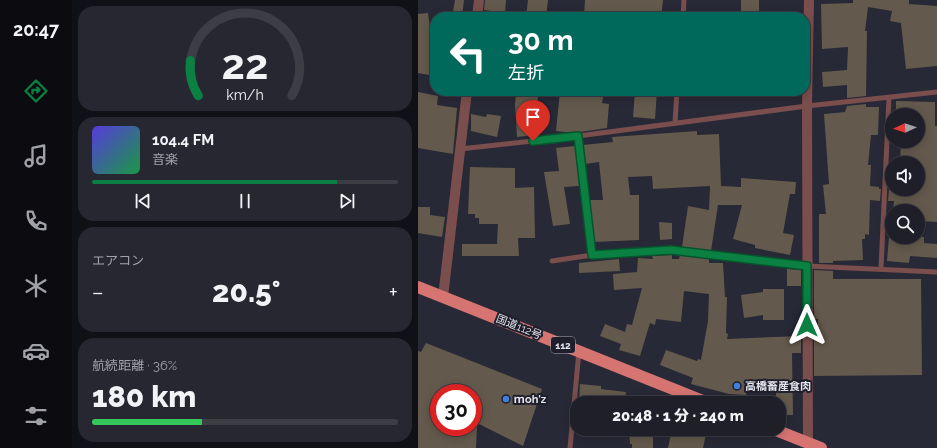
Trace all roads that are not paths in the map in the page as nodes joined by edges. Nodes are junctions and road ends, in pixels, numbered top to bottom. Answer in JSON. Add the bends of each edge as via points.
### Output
{"nodes":[{"id":1,"x":479,"y":0,"type":"edge"},
{"id":2,"x":684,"y":0,"type":"edge"},
{"id":3,"x":809,"y":0,"type":"edge"},
{"id":4,"x":478,"y":12,"type":"edge"},
{"id":5,"x":683,"y":12,"type":"edge"},
{"id":6,"x":809,"y":12,"type":"edge"},
{"id":7,"x":937,"y":92,"type":"edge"},
{"id":8,"x":466,"y":96,"type":"edge"},
{"id":9,"x":677,"y":96,"type":"edge"},
{"id":10,"x":807,"y":96,"type":"edge"},
{"id":11,"x":889,"y":98,"type":"junction"},
{"id":12,"x":807,"y":106,"type":"junction"},
{"id":13,"x":675,"y":123,"type":"junction"},
{"id":14,"x":578,"y":136,"type":"junction"},
{"id":15,"x":460,"y":150,"type":"junction"},
{"id":16,"x":592,"y":255,"type":"junction"},
{"id":17,"x":552,"y":260,"type":"dead end"},
{"id":18,"x":807,"y":266,"type":"junction"},
{"id":19,"x":881,"y":268,"type":"junction"},
{"id":20,"x":937,"y":272,"type":"edge"},
{"id":21,"x":418,"y":287,"type":"edge"},
{"id":22,"x":443,"y":297,"type":"junction"},
{"id":23,"x":580,"y":351,"type":"junction"},
{"id":24,"x":691,"y":396,"type":"edge"},
{"id":25,"x":786,"y":434,"type":"edge"},
{"id":26,"x":808,"y":443,"type":"junction"},
{"id":27,"x":570,"y":448,"type":"edge"},
{"id":28,"x":820,"y":448,"type":"edge"}],
"edges":[{"from":1,"to":4,"type":"street"},
{"from":2,"to":5,"type":"lane"},
{"from":3,"to":6,"type":"street"},
{"from":7,"to":11,"type":"lane"},
{"from":8,"to":15,"type":"street"},
{"from":9,"to":13,"type":"lane"},
{"from":10,"to":12,"type":"street"},
{"from":11,"to":12,"type":"lane"},
{"from":11,"to":19,"type":"lane"},
{"from":12,"to":13,"type":"lane"},
{"from":12,"to":18,"type":"street"},
{"from":13,"to":14,"type":"lane"},
{"from":14,"to":15,"type":"lane"},
{"from":14,"to":16,"type":"lane"},
{"from":15,"to":22,"type":"street"},
{"from":16,"to":17,"type":"lane"},
{"from":16,"to":18,"type":"lane","via":[[671,250]]},
{"from":18,"to":19,"type":"lane"},
{"from":18,"to":26,"type":"street"},
{"from":19,"to":20,"type":"lane"},
{"from":21,"to":22,"type":"highway","name":"国道112号","number":"112"},
{"from":22,"to":23,"type":"highway","name":"国道112号","number":"112"},
{"from":23,"to":24,"type":"highway","name":"国道112号","number":"112"},
{"from":23,"to":27,"type":"lane"},
{"from":25,"to":26,"type":"highway"},
{"from":26,"to":28,"type":"highway"}]}
